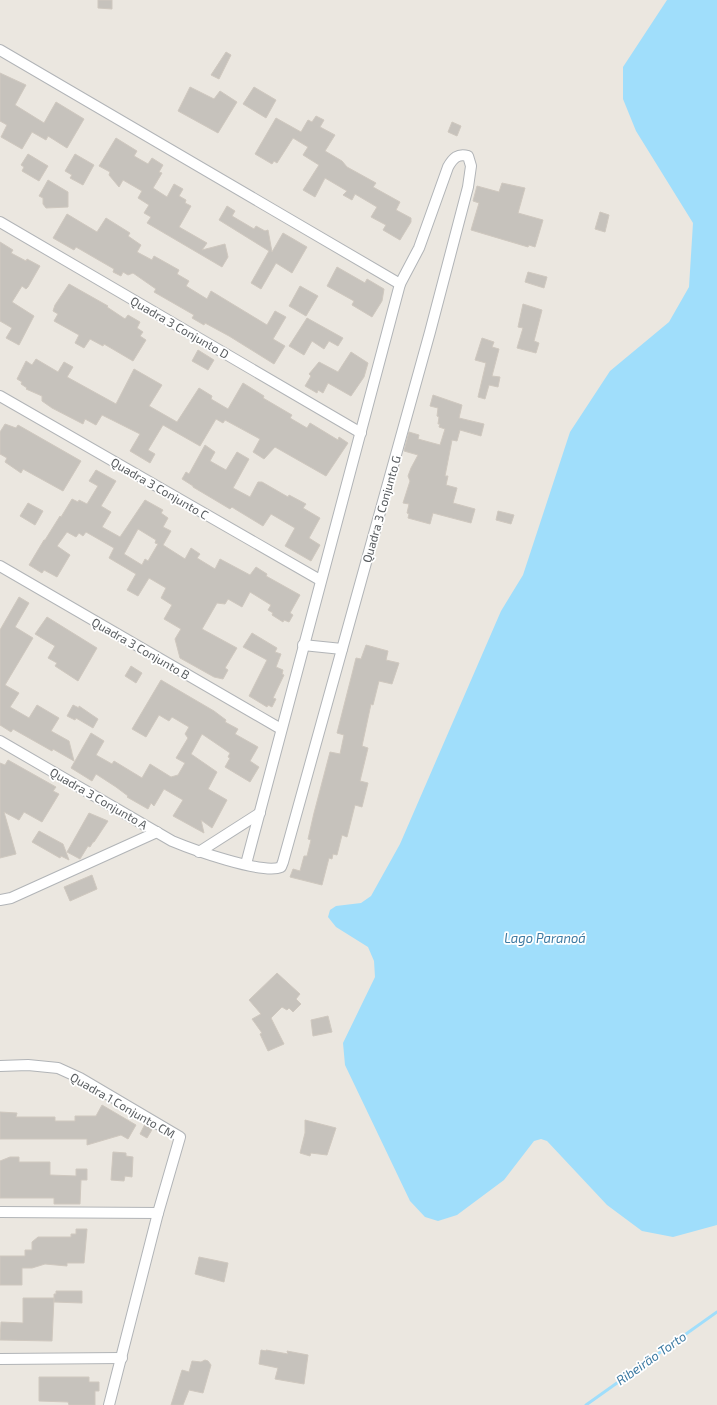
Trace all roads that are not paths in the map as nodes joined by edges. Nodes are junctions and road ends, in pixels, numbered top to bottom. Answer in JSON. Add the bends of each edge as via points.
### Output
{"nodes":[{"id":1,"x":0,"y":50,"type":"edge"},
{"id":2,"x":0,"y":222,"type":"edge"},
{"id":3,"x":400,"y":284,"type":"junction"},
{"id":4,"x":0,"y":396,"type":"edge"},
{"id":5,"x":361,"y":433,"type":"junction"},
{"id":6,"x":0,"y":566,"type":"edge"},
{"id":7,"x":320,"y":580,"type":"junction"},
{"id":8,"x":303,"y":645,"type":"junction"},
{"id":9,"x":342,"y":649,"type":"junction"},
{"id":10,"x":281,"y":729,"type":"junction"},
{"id":11,"x":0,"y":741,"type":"edge"},
{"id":12,"x":260,"y":813,"type":"junction"},
{"id":13,"x":157,"y":832,"type":"junction"},
{"id":14,"x":199,"y":852,"type":"junction"},
{"id":15,"x":284,"y":862,"type":"joint"},
{"id":16,"x":246,"y":864,"type":"junction"},
{"id":17,"x":0,"y":900,"type":"edge"},
{"id":18,"x":0,"y":1066,"type":"edge"},
{"id":19,"x":0,"y":1212,"type":"edge"},
{"id":20,"x":158,"y":1213,"type":"junction"},
{"id":21,"x":122,"y":1358,"type":"junction"},
{"id":22,"x":0,"y":1359,"type":"edge"},
{"id":23,"x":109,"y":1405,"type":"edge"}],
"edges":[{"from":1,"to":3,"type":"street"},
{"from":2,"to":5,"type":"street","name":"Quadra 3 Conjunto D"},
{"from":3,"to":5,"type":"street"},
{"from":3,"to":9,"type":"street","name":"Quadra 3 Conjunto G","via":[[419,248],[448,167],[457,156],[468,156],[471,166],[468,187]]},
{"from":4,"to":7,"type":"street","name":"Quadra 3 Conjunto C"},
{"from":5,"to":7,"type":"street"},
{"from":6,"to":10,"type":"street","name":"Quadra 3 Conjunto B"},
{"from":7,"to":8,"type":"street"},
{"from":8,"to":9,"type":"street"},
{"from":8,"to":10,"type":"street"},
{"from":9,"to":15,"type":"street","name":"Quadra 3 Conjunto G"},
{"from":10,"to":12,"type":"street"},
{"from":11,"to":13,"type":"street","name":"Quadra 3 Conjunto A"},
{"from":12,"to":14,"type":"street"},
{"from":12,"to":16,"type":"street"},
{"from":13,"to":14,"type":"street","name":"Quadra 3 Conjunto A"},
{"from":13,"to":17,"type":"street","via":[[11,898]]},
{"from":14,"to":16,"type":"street","name":"Quadra 3 Conjunto A"},
{"from":15,"to":16,"type":"street","name":"Quadra 3 Conjunto A","via":[[281,867],[269,870]]},
{"from":18,"to":20,"type":"street","name":"Quadra 1 Conjunto CM","via":[[58,1068],[80,1078],[180,1137]]},
{"from":19,"to":20,"type":"street"},
{"from":20,"to":21,"type":"street"},
{"from":21,"to":22,"type":"street"},
{"from":21,"to":23,"type":"street"}]}
